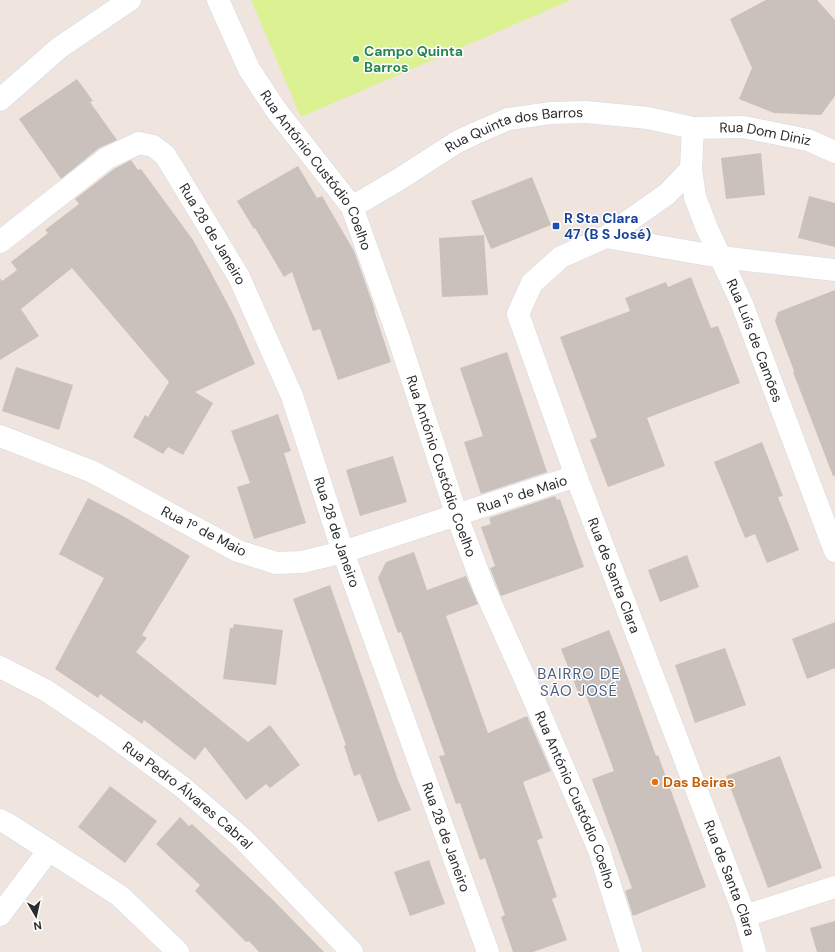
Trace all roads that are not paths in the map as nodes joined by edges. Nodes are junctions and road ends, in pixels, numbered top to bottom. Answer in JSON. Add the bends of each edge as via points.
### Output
{"nodes":[{"id":1,"x":130,"y":0,"type":"edge"},
{"id":2,"x":218,"y":0,"type":"edge"},
{"id":3,"x":0,"y":100,"type":"edge"},
{"id":4,"x":693,"y":128,"type":"junction"},
{"id":5,"x":835,"y":152,"type":"edge"},
{"id":6,"x":691,"y":169,"type":"junction"},
{"id":7,"x":352,"y":207,"type":"junction"},
{"id":8,"x":606,"y":236,"type":"junction"},
{"id":9,"x":0,"y":242,"type":"edge"},
{"id":10,"x":720,"y":257,"type":"junction"},
{"id":11,"x":835,"y":270,"type":"edge"},
{"id":12,"x":0,"y":436,"type":"edge"},
{"id":13,"x":576,"y":476,"type":"junction"},
{"id":14,"x":456,"y":516,"type":"junction"},
{"id":15,"x":835,"y":551,"type":"edge"},
{"id":16,"x":343,"y":552,"type":"junction"},
{"id":17,"x":0,"y":667,"type":"edge"},
{"id":18,"x":0,"y":820,"type":"edge"},
{"id":19,"x":49,"y":850,"type":"junction"},
{"id":20,"x":835,"y":886,"type":"edge"},
{"id":21,"x":0,"y":915,"type":"edge"},
{"id":22,"x":745,"y":916,"type":"junction"},
{"id":23,"x":178,"y":952,"type":"edge"},
{"id":24,"x":352,"y":952,"type":"edge"},
{"id":25,"x":488,"y":952,"type":"edge"},
{"id":26,"x":631,"y":952,"type":"edge"},
{"id":27,"x":755,"y":952,"type":"edge"}],
"edges":[{"from":1,"to":3,"type":"street","via":[[59,48]]},
{"from":2,"to":7,"type":"street","name":"Rua António Custódio Coelho","via":[[249,69],[276,110]]},
{"from":4,"to":5,"type":"street","name":"Rua Dom Diniz","via":[[743,127],[808,140]]},
{"from":4,"to":6,"type":"street","name":"Rua Luís de Camões"},
{"from":4,"to":7,"type":"street","name":"Rua Quinta dos Barros","via":[[648,118],[586,112],[551,113],[508,119],[457,142]]},
{"from":6,"to":8,"type":"street","name":"Rua de Santa Clara","via":[[667,194]]},
{"from":6,"to":10,"type":"street","name":"Rua Luís de Camões","via":[[695,197]]},
{"from":7,"to":14,"type":"street","name":"Rua António Custódio Coelho","via":[[398,336]]},
{"from":8,"to":10,"type":"street"},
{"from":8,"to":13,"type":"street","name":"Rua de Santa Clara","via":[[561,257],[532,283],[518,314]]},
{"from":9,"to":16,"type":"street","name":"Rua 28 de Janeiro","via":[[107,158],[139,143],[153,146],[165,155],[239,277],[292,396]]},
{"from":10,"to":11,"type":"street"},
{"from":10,"to":15,"type":"street","name":"Rua Luís de Camões","via":[[742,304]]},
{"from":12,"to":16,"type":"street","name":"Rua 1º de Maio","via":[[93,472],[238,551],[276,563],[302,562]]},
{"from":13,"to":14,"type":"street","name":"Rua 1º de Maio"},
{"from":13,"to":22,"type":"street","name":"Rua de Santa Clara"},
{"from":14,"to":16,"type":"street","name":"Rua 1º de Maio"},
{"from":14,"to":26,"type":"street","name":"Rua António Custódio Coelho","via":[[484,588],[599,850]]},
{"from":16,"to":25,"type":"street","name":"Rua 28 de Janeiro"},
{"from":17,"to":24,"type":"street","name":"Rua Pedro Álvares Cabral","via":[[47,691],[181,786],[242,838]]},
{"from":18,"to":19,"type":"street"},
{"from":19,"to":21,"type":"street"},
{"from":19,"to":23,"type":"street","via":[[120,896]]},
{"from":20,"to":22,"type":"street"},
{"from":22,"to":27,"type":"street","name":"Rua de Santa Clara"}]}
